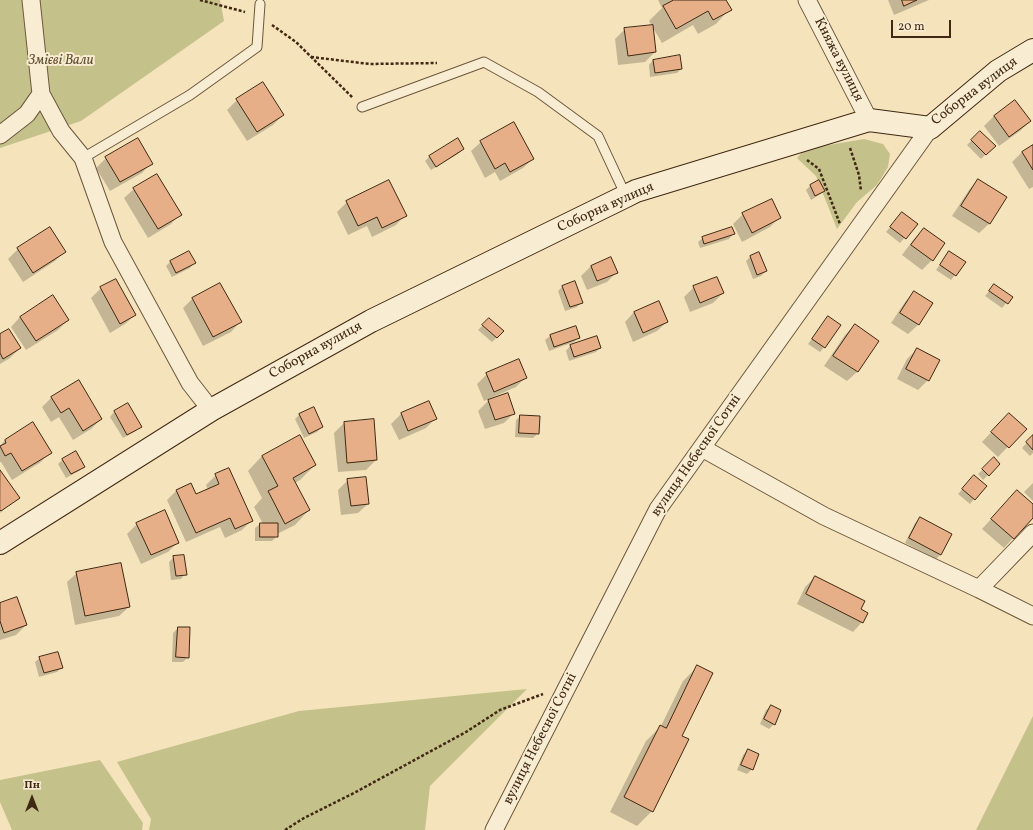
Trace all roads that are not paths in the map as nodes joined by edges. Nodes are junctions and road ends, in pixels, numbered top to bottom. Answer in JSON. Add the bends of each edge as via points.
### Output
{"nodes":[{"id":1,"x":31,"y":0,"type":"edge"},
{"id":2,"x":806,"y":0,"type":"edge"},
{"id":3,"x":260,"y":4,"type":"dead end"},
{"id":4,"x":1033,"y":50,"type":"edge"},
{"id":5,"x":41,"y":94,"type":"junction"},
{"id":6,"x":362,"y":107,"type":"road end"},
{"id":7,"x":869,"y":120,"type":"junction"},
{"id":8,"x":930,"y":128,"type":"junction"},
{"id":9,"x":0,"y":135,"type":"edge"},
{"id":10,"x":83,"y":158,"type":"junction"},
{"id":11,"x":626,"y":196,"type":"junction"},
{"id":12,"x":211,"y":410,"type":"junction"},
{"id":13,"x":702,"y":448,"type":"junction"},
{"id":14,"x":1033,"y":533,"type":"edge"},
{"id":15,"x":0,"y":543,"type":"edge"},
{"id":16,"x":978,"y":589,"type":"junction"},
{"id":17,"x":1033,"y":616,"type":"edge"},
{"id":18,"x":494,"y":830,"type":"edge"}],
"edges":[{"from":1,"to":5,"type":"street"},
{"from":2,"to":7,"type":"street","name":"Княжа вулиця"},
{"from":3,"to":10,"type":"lane","via":[[257,47],[190,95]]},
{"from":4,"to":8,"type":"main road","name":"Соборна вулиця","via":[[998,71]]},
{"from":5,"to":9,"type":"street","via":[[27,114]]},
{"from":5,"to":10,"type":"street","via":[[61,131]]},
{"from":6,"to":11,"type":"lane","via":[[484,62],[538,92],[598,136]]},
{"from":7,"to":8,"type":"main road","name":"Соборна вулиця"},
{"from":7,"to":11,"type":"main road","name":"Соборна вулиця"},
{"from":8,"to":13,"type":"street","name":"вулиця Небесної Сотні"},
{"from":10,"to":12,"type":"street","via":[[113,242],[190,383]]},
{"from":11,"to":12,"type":"main road","name":"Соборна вулиця","via":[[371,321]]},
{"from":12,"to":15,"type":"main road","name":"Соборна вулиця"},
{"from":13,"to":16,"type":"street","via":[[824,516]]},
{"from":13,"to":18,"type":"street","name":"вулиця Небесної Сотні","via":[[658,509]]},
{"from":14,"to":16,"type":"street"},
{"from":16,"to":17,"type":"street"}]}
